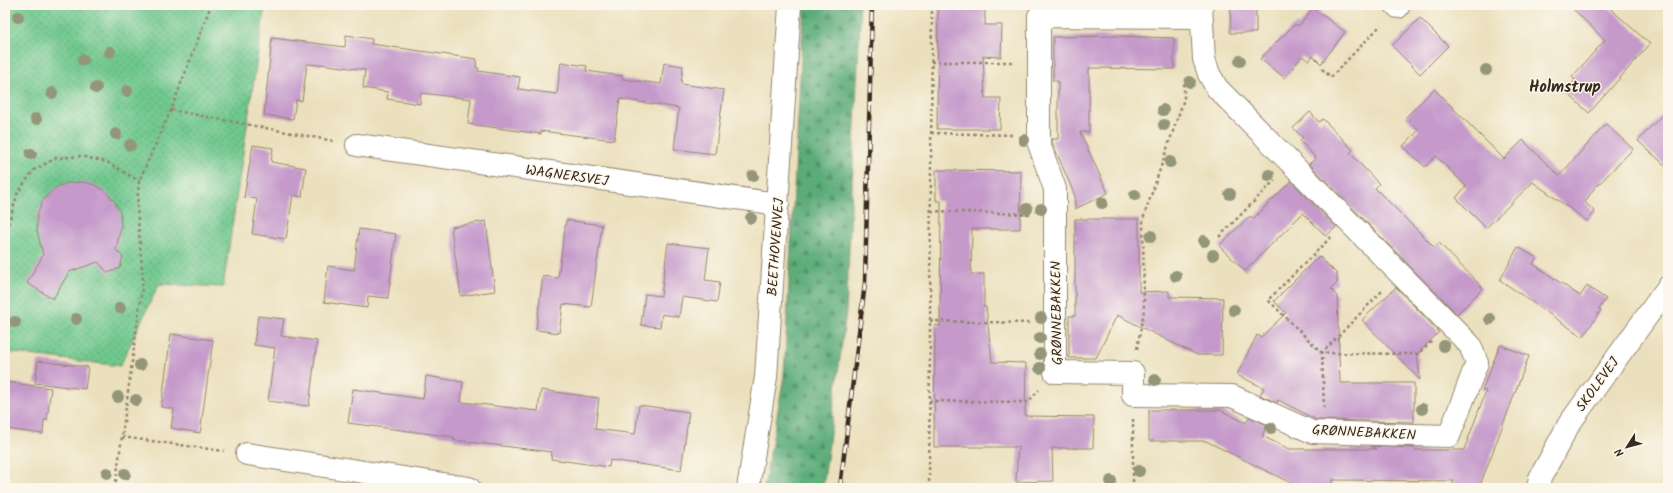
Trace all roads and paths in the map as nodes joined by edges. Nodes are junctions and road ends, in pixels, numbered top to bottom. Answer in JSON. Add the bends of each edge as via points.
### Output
{"nodes":[{"id":1,"x":212,"y":5,"type":"edge"},
{"id":2,"x":790,"y":5,"type":"edge"},
{"id":3,"x":932,"y":5,"type":"edge"},
{"id":4,"x":1397,"y":6,"type":"edge"},
{"id":5,"x":1201,"y":11,"type":"edge"},
{"id":6,"x":931,"y":62,"type":"junction"},
{"id":7,"x":1039,"y":62,"type":"junction"},
{"id":8,"x":1322,"y":69,"type":"dead end"},
{"id":9,"x":1184,"y":77,"type":"dead end"},
{"id":10,"x":171,"y":110,"type":"junction"},
{"id":11,"x":931,"y":134,"type":"junction"},
{"id":12,"x":1039,"y":136,"type":"junction"},
{"id":13,"x":357,"y":145,"type":"joint"},
{"id":14,"x":1292,"y":164,"type":"junction"},
{"id":15,"x":139,"y":181,"type":"junction"},
{"id":16,"x":778,"y":204,"type":"junction"},
{"id":17,"x":930,"y":211,"type":"junction"},
{"id":18,"x":1055,"y":215,"type":"junction"},
{"id":19,"x":1347,"y":220,"type":"junction"},
{"id":20,"x":5,"y":228,"type":"edge"},
{"id":21,"x":1219,"y":237,"type":"dead end"},
{"id":22,"x":1399,"y":273,"type":"junction"},
{"id":23,"x":1668,"y":287,"type":"edge"},
{"id":24,"x":930,"y":320,"type":"junction"},
{"id":25,"x":1055,"y":323,"type":"junction"},
{"id":26,"x":1450,"y":324,"type":"junction"},
{"id":27,"x":1322,"y":353,"type":"junction"},
{"id":28,"x":1055,"y":372,"type":"junction"},
{"id":29,"x":1133,"y":373,"type":"junction"},
{"id":30,"x":1133,"y":395,"type":"junction"},
{"id":31,"x":929,"y":401,"type":"junction"},
{"id":32,"x":1324,"y":432,"type":"junction"},
{"id":33,"x":122,"y":437,"type":"junction"},
{"id":34,"x":247,"y":454,"type":"joint"},
{"id":35,"x":115,"y":488,"type":"edge"},
{"id":36,"x":469,"y":488,"type":"edge"},
{"id":37,"x":748,"y":488,"type":"edge"},
{"id":38,"x":929,"y":488,"type":"edge"},
{"id":39,"x":1133,"y":488,"type":"edge"},
{"id":40,"x":1538,"y":488,"type":"edge"}],
"edges":[{"from":1,"to":10,"type":"path"},
{"from":2,"to":16,"type":"street","name":"BEETHOVENVEJ"},
{"from":3,"to":6,"type":"path"},
{"from":4,"to":8,"type":"path","via":[[1331,77]]},
{"from":5,"to":7,"type":"street","name":"GRØNNEBAKKEN","via":[[1039,16]]},
{"from":5,"to":14,"type":"street","name":"GRØNNEBAKKEN","via":[[1204,59],[1217,88]]},
{"from":6,"to":7,"type":"path"},
{"from":6,"to":11,"type":"path"},
{"from":7,"to":12,"type":"street","name":"GRØNNEBAKKEN"},
{"from":9,"to":29,"type":"path","via":[[1184,99],[1143,219],[1144,310]]},
{"from":10,"to":13,"type":"path"},
{"from":10,"to":15,"type":"path"},
{"from":11,"to":12,"type":"path"},
{"from":11,"to":17,"type":"path"},
{"from":12,"to":18,"type":"street","name":"GRØNNEBAKKEN","via":[[1039,144],[1055,189]]},
{"from":13,"to":16,"type":"street","name":"WAGNERSVEJ"},
{"from":14,"to":19,"type":"street","name":"GRØNNEBAKKEN"},
{"from":14,"to":21,"type":"path"},
{"from":15,"to":20,"type":"path","via":[[107,162],[80,156],[56,158],[34,170],[18,192]]},
{"from":15,"to":33,"type":"path","via":[[137,207],[143,281]]},
{"from":16,"to":37,"type":"street","name":"BEETHOVENVEJ","via":[[766,377]]},
{"from":17,"to":18,"type":"path"},
{"from":17,"to":24,"type":"path"},
{"from":18,"to":25,"type":"street","name":"GRØNNEBAKKEN"},
{"from":19,"to":22,"type":"street","name":"GRØNNEBAKKEN"},
{"from":19,"to":27,"type":"path","via":[[1268,300]]},
{"from":22,"to":26,"type":"street","name":"GRØNNEBAKKEN"},
{"from":22,"to":27,"type":"path"},
{"from":23,"to":40,"type":"street","name":"SKOLEVEJ","via":[[1569,424],[1540,478]]},
{"from":24,"to":25,"type":"path"},
{"from":24,"to":31,"type":"path"},
{"from":25,"to":28,"type":"street","name":"GRØNNEBAKKEN"},
{"from":26,"to":27,"type":"path","via":[[1418,354]]},
{"from":26,"to":32,"type":"street","name":"GRØNNEBAKKEN","via":[[1470,345],[1477,363],[1449,436]]},
{"from":27,"to":32,"type":"path"},
{"from":28,"to":29,"type":"street","name":"GRØNNEBAKKEN"},
{"from":28,"to":31,"type":"path","via":[[1028,402]]},
{"from":29,"to":30,"type":"street"},
{"from":30,"to":32,"type":"street","name":"GRØNNEBAKKEN","via":[[1232,396],[1312,432]]},
{"from":30,"to":39,"type":"path"},
{"from":31,"to":38,"type":"path"},
{"from":33,"to":34,"type":"path"},
{"from":33,"to":35,"type":"path"},
{"from":34,"to":36,"type":"street"}]}
